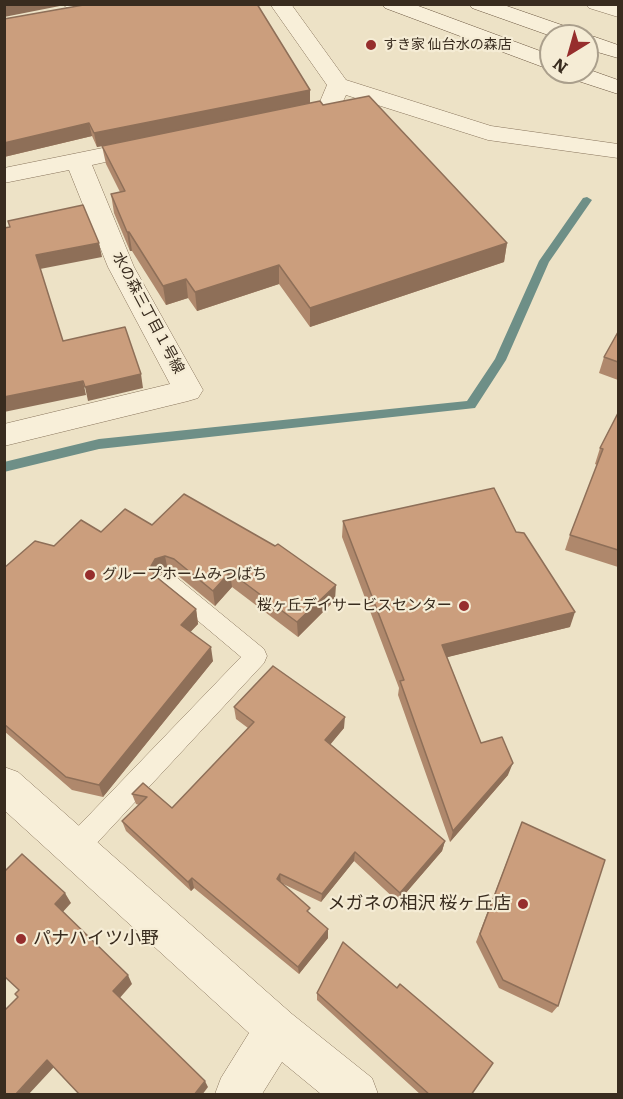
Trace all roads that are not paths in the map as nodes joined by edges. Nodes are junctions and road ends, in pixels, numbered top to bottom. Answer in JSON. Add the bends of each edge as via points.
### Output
{"nodes":[{"id":1,"x":280,"y":4,"type":"edge"},
{"id":2,"x":392,"y":4,"type":"edge"},
{"id":3,"x":478,"y":4,"type":"edge"},
{"id":4,"x":596,"y":4,"type":"edge"},
{"id":5,"x":86,"y":8,"type":"edge"},
{"id":6,"x":618,"y":11,"type":"edge"},
{"id":7,"x":50,"y":17,"type":"edge"},
{"id":8,"x":539,"y":25,"type":"edge"},
{"id":9,"x":599,"y":46,"type":"edge"},
{"id":10,"x":618,"y":52,"type":"edge"},
{"id":11,"x":539,"y":59,"type":"edge"},
{"id":12,"x":599,"y":81,"type":"edge"},
{"id":13,"x":338,"y":85,"type":"junction"},
{"id":14,"x":618,"y":87,"type":"edge"},
{"id":15,"x":272,"y":121,"type":"edge"},
{"id":16,"x":169,"y":142,"type":"edge"},
{"id":17,"x":618,"y":151,"type":"edge"},
{"id":18,"x":78,"y":161,"type":"junction"},
{"id":19,"x":4,"y":176,"type":"edge"},
{"id":20,"x":4,"y":435,"type":"edge"},
{"id":21,"x":167,"y":582,"type":"edge"},
{"id":22,"x":4,"y":785,"type":"edge"},
{"id":23,"x":75,"y":848,"type":"junction"},
{"id":24,"x":277,"y":1029,"type":"junction"},
{"id":25,"x":237,"y":1095,"type":"edge"},
{"id":26,"x":356,"y":1095,"type":"edge"}],
"edges":[{"from":1,"to":13,"type":"street"},
{"from":2,"to":11,"type":"street"},
{"from":3,"to":8,"type":"street"},
{"from":4,"to":6,"type":"street"},
{"from":5,"to":7,"type":"street"},
{"from":9,"to":10,"type":"street"},
{"from":12,"to":14,"type":"street"},
{"from":13,"to":15,"type":"street","via":[[329,109]]},
{"from":13,"to":17,"type":"street","via":[[488,133]]},
{"from":16,"to":18,"type":"street"},
{"from":18,"to":19,"type":"street"},
{"from":18,"to":20,"type":"street","name":"水の森三丁目１号線","via":[[121,267],[188,390]]},
{"from":21,"to":23,"type":"lane","via":[[256,656]]},
{"from":22,"to":23,"type":"street"},
{"from":23,"to":24,"type":"street"},
{"from":24,"to":25,"type":"street"},
{"from":24,"to":26,"type":"street"}]}
